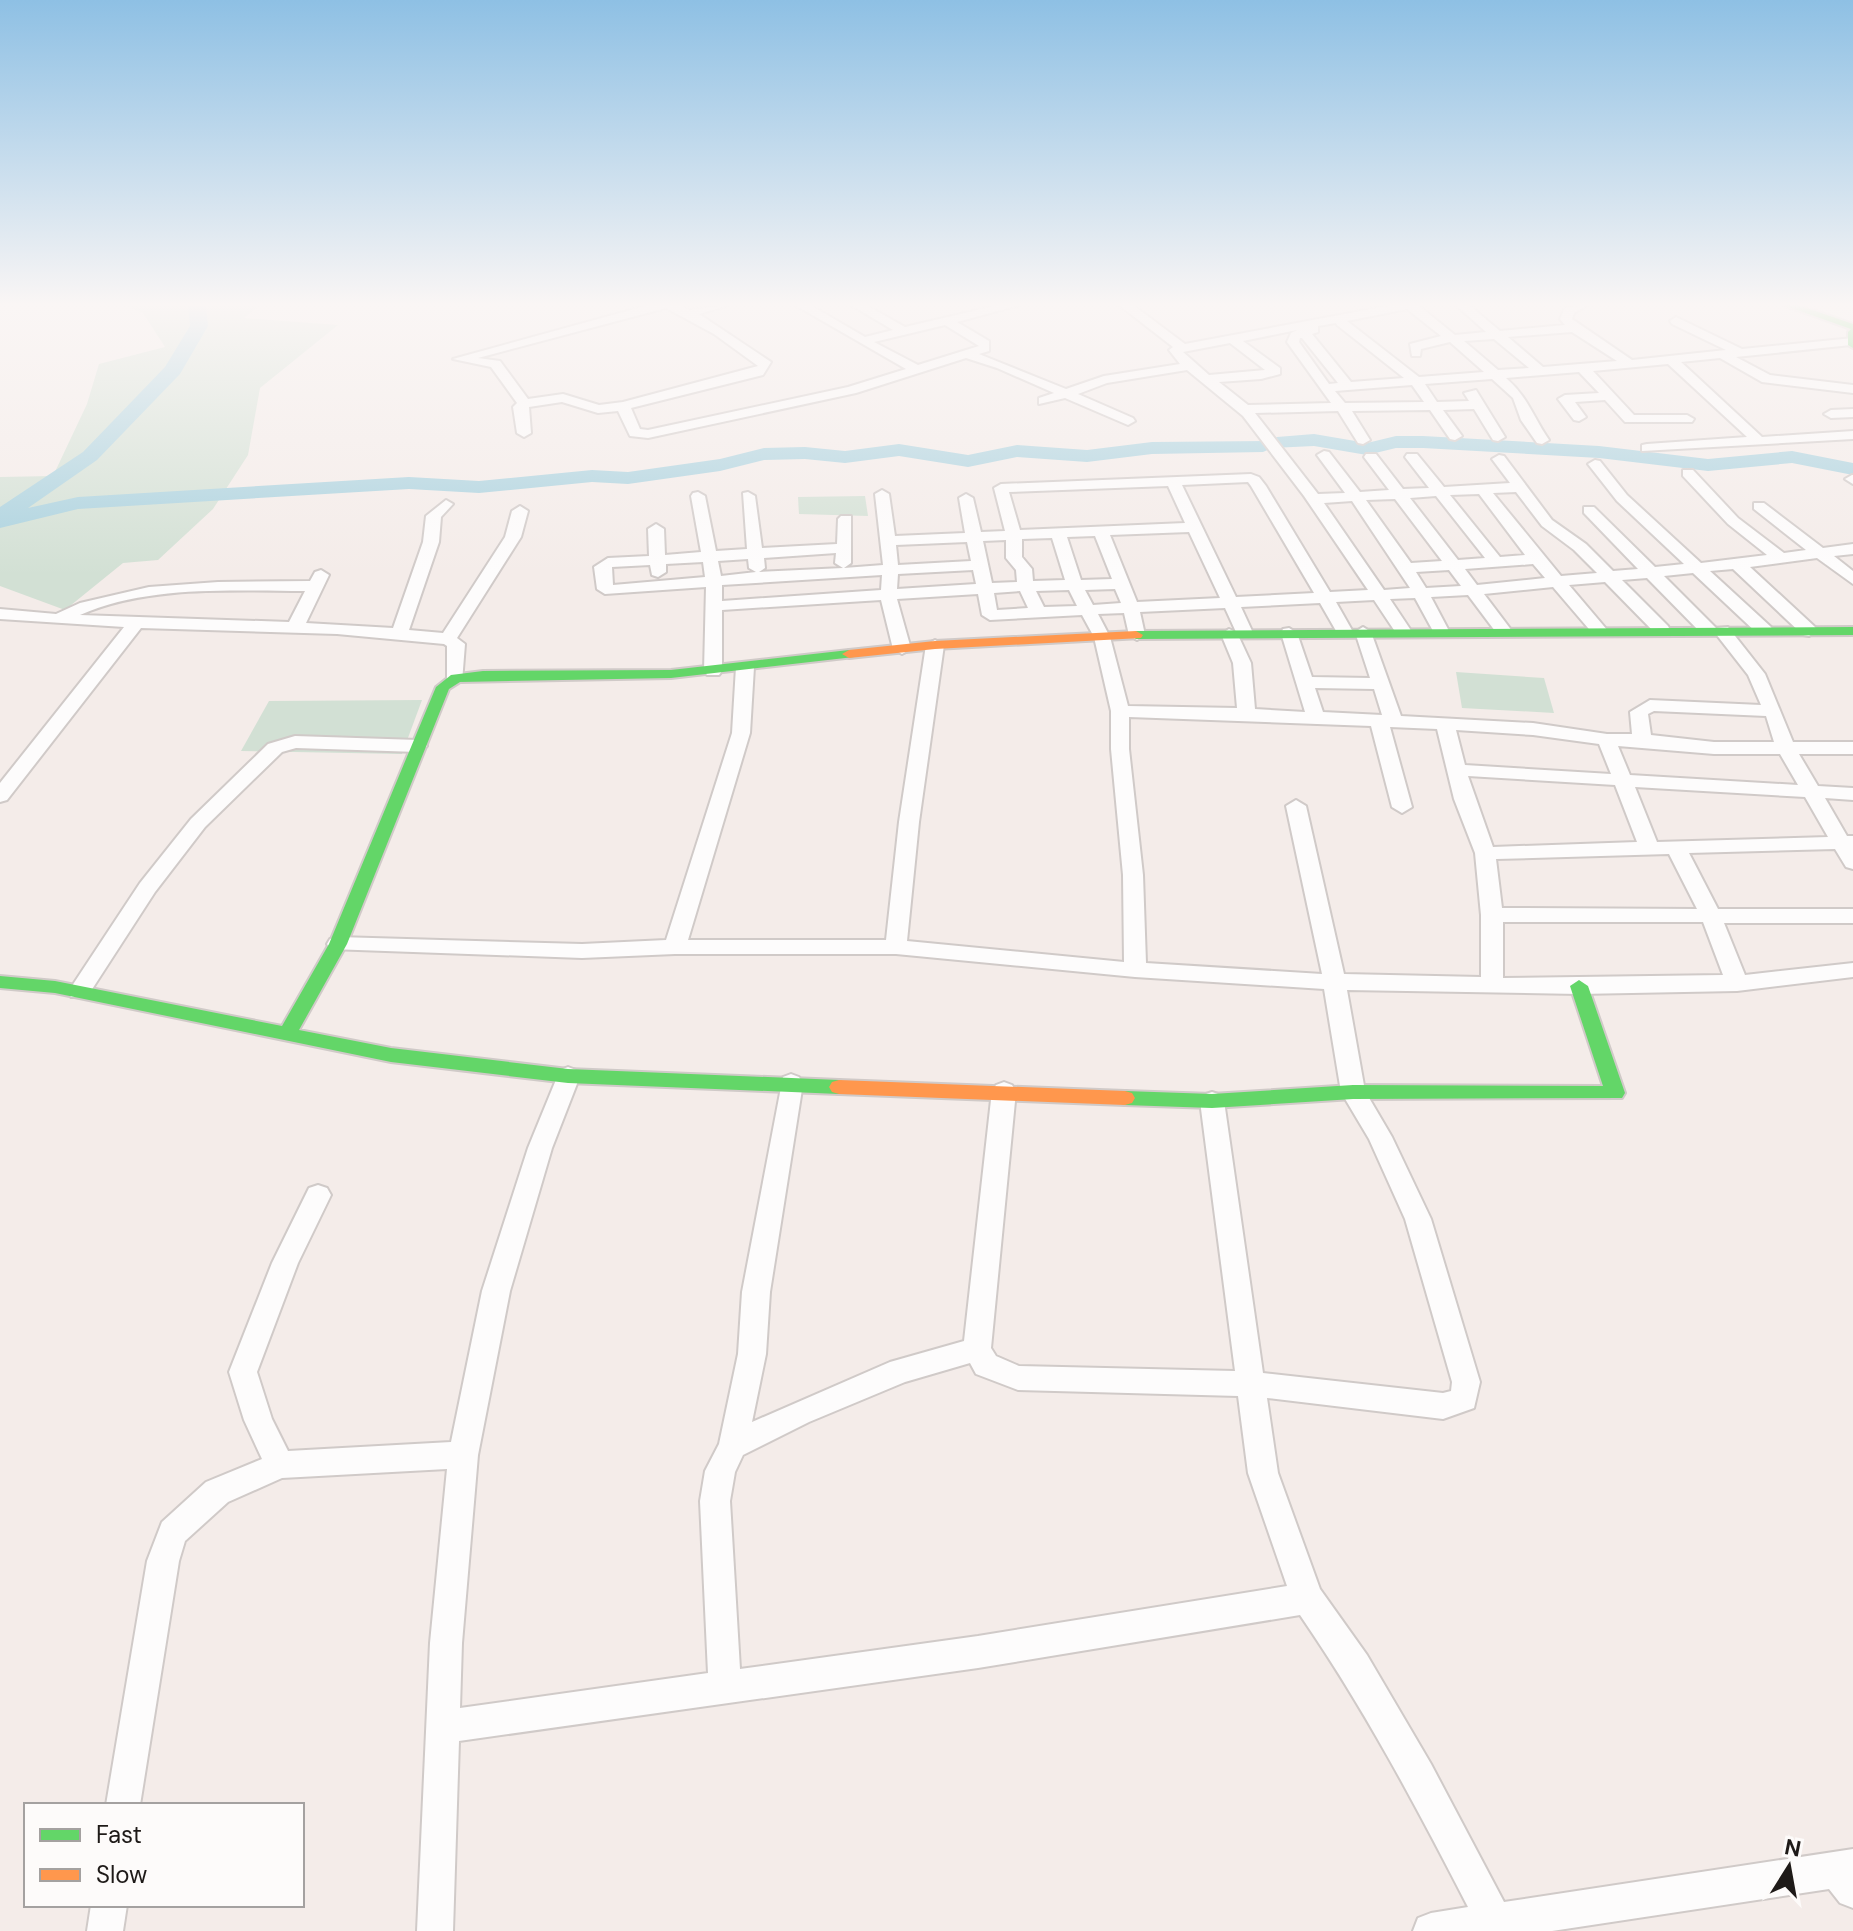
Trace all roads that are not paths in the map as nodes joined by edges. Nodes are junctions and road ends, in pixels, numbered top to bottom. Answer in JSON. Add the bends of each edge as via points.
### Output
{"nodes":[{"id":1,"x":518,"y":395,"type":"edge"},
{"id":2,"x":666,"y":395,"type":"edge"},
{"id":3,"x":827,"y":395,"type":"edge"},
{"id":4,"x":1060,"y":395,"type":"edge"},
{"id":5,"x":1071,"y":395,"type":"edge"},
{"id":6,"x":1226,"y":395,"type":"edge"},
{"id":7,"x":1331,"y":395,"type":"edge"},
{"id":8,"x":1426,"y":395,"type":"edge"},
{"id":9,"x":1471,"y":395,"type":"edge"},
{"id":10,"x":1518,"y":395,"type":"edge"},
{"id":11,"x":1709,"y":395,"type":"edge"},
{"id":12,"x":1609,"y":396,"type":"joint"},
{"id":13,"x":1044,"y":401,"type":"dead end"},
{"id":14,"x":525,"y":404,"type":"junction"},
{"id":15,"x":1476,"y":405,"type":"junction"},
{"id":16,"x":623,"y":406,"type":"junction"},
{"id":17,"x":1341,"y":406,"type":"junction"},
{"id":18,"x":1433,"y":406,"type":"junction"},
{"id":19,"x":1245,"y":409,"type":"junction"},
{"id":20,"x":1853,"y":413,"type":"edge"},
{"id":21,"x":1831,"y":414,"type":"dead end"},
{"id":22,"x":1579,"y":417,"type":"dead end"},
{"id":23,"x":1687,"y":419,"type":"dead end"},
{"id":24,"x":1128,"y":421,"type":"dead end"},
{"id":25,"x":524,"y":433,"type":"dead end"},
{"id":26,"x":1853,"y":435,"type":"edge"},
{"id":27,"x":1455,"y":436,"type":"dead end"},
{"id":28,"x":1498,"y":437,"type":"dead end"},
{"id":29,"x":1757,"y":439,"type":"junction"},
{"id":30,"x":1363,"y":440,"type":"dead end"},
{"id":31,"x":1542,"y":440,"type":"dead end"},
{"id":32,"x":1647,"y":448,"type":"dead end"},
{"id":33,"x":1324,"y":455,"type":"dead end"},
{"id":34,"x":1371,"y":457,"type":"dead end"},
{"id":35,"x":1412,"y":457,"type":"dead end"},
{"id":36,"x":1499,"y":459,"type":"dead end"},
{"id":37,"x":1595,"y":464,"type":"dead end"},
{"id":38,"x":1688,"y":473,"type":"dead end"},
{"id":39,"x":1173,"y":481,"type":"junction"},
{"id":40,"x":1519,"y":487,"type":"junction"},
{"id":41,"x":1483,"y":489,"type":"junction"},
{"id":42,"x":1439,"y":491,"type":"junction"},
{"id":43,"x":882,"y":494,"type":"dead end"},
{"id":44,"x":1400,"y":494,"type":"junction"},
{"id":45,"x":698,"y":496,"type":"dead end"},
{"id":46,"x":748,"y":496,"type":"dead end"},
{"id":47,"x":1356,"y":497,"type":"junction"},
{"id":48,"x":966,"y":498,"type":"dead end"},
{"id":49,"x":1313,"y":499,"type":"junction"},
{"id":50,"x":446,"y":504,"type":"dead end"},
{"id":51,"x":1759,"y":506,"type":"dead end"},
{"id":52,"x":1589,"y":510,"type":"dead end"},
{"id":53,"x":520,"y":511,"type":"dead end"},
{"id":54,"x":846,"y":519,"type":"dead end"},
{"id":55,"x":1194,"y":527,"type":"junction"},
{"id":56,"x":656,"y":529,"type":"dead end"},
{"id":57,"x":1101,"y":531,"type":"junction"},
{"id":58,"x":1058,"y":533,"type":"junction"},
{"id":59,"x":1014,"y":535,"type":"junction"},
{"id":60,"x":973,"y":536,"type":"junction"},
{"id":61,"x":887,"y":541,"type":"junction"},
{"id":62,"x":844,"y":548,"type":"junction"},
{"id":63,"x":1853,"y":549,"type":"edge"},
{"id":64,"x":754,"y":553,"type":"junction"},
{"id":65,"x":1820,"y":554,"type":"junction"},
{"id":66,"x":712,"y":556,"type":"junction"},
{"id":67,"x":1537,"y":559,"type":"junction"},
{"id":68,"x":1781,"y":559,"type":"junction"},
{"id":69,"x":657,"y":560,"type":"junction"},
{"id":70,"x":1496,"y":562,"type":"junction"},
{"id":71,"x":1737,"y":564,"type":"junction"},
{"id":72,"x":978,"y":565,"type":"junction"},
{"id":73,"x":1452,"y":565,"type":"junction"},
{"id":74,"x":1407,"y":568,"type":"junction"},
{"id":75,"x":1695,"y":568,"type":"junction"},
{"id":76,"x":891,"y":569,"type":"junction"},
{"id":77,"x":842,"y":572,"type":"junction"},
{"id":78,"x":1651,"y":572,"type":"junction"},
{"id":79,"x":759,"y":577,"type":"junction"},
{"id":80,"x":1610,"y":577,"type":"junction"},
{"id":81,"x":1853,"y":579,"type":"edge"},
{"id":82,"x":714,"y":580,"type":"junction"},
{"id":83,"x":1557,"y":582,"type":"junction"},
{"id":84,"x":1121,"y":584,"type":"junction"},
{"id":85,"x":1074,"y":585,"type":"junction"},
{"id":86,"x":660,"y":586,"type":"junction"},
{"id":87,"x":1026,"y":586,"type":"junction"},
{"id":88,"x":1472,"y":590,"type":"junction"},
{"id":89,"x":984,"y":591,"type":"junction"},
{"id":90,"x":1423,"y":593,"type":"junction"},
{"id":91,"x":1379,"y":595,"type":"junction"},
{"id":92,"x":888,"y":597,"type":"junction"},
{"id":93,"x":1326,"y":598,"type":"junction"},
{"id":94,"x":1230,"y":603,"type":"junction"},
{"id":95,"x":715,"y":606,"type":"junction"},
{"id":96,"x":1131,"y":609,"type":"junction"},
{"id":97,"x":1087,"y":611,"type":"junction"},
{"id":98,"x":1039,"y":613,"type":"junction"},
{"id":99,"x":0,"y":614,"type":"edge"},
{"id":100,"x":57,"y":620,"type":"junction"},
{"id":101,"x":135,"y":624,"type":"junction"},
{"id":102,"x":295,"y":628,"type":"junction"},
{"id":103,"x":1662,"y":630,"type":"junction"},
{"id":104,"x":1441,"y":631,"type":"junction"},
{"id":105,"x":1504,"y":631,"type":"junction"},
{"id":106,"x":1600,"y":631,"type":"junction"},
{"id":107,"x":1715,"y":631,"type":"junction"},
{"id":108,"x":1765,"y":631,"type":"junction"},
{"id":109,"x":1809,"y":631,"type":"junction"},
{"id":110,"x":1853,"y":631,"type":"edge"},
{"id":111,"x":1354,"y":632,"type":"junction"},
{"id":112,"x":1404,"y":632,"type":"junction"},
{"id":113,"x":400,"y":633,"type":"junction"},
{"id":114,"x":1289,"y":633,"type":"junction"},
{"id":115,"x":1237,"y":634,"type":"junction"},
{"id":116,"x":1137,"y":635,"type":"junction"},
{"id":117,"x":1102,"y":637,"type":"junction"},
{"id":118,"x":448,"y":639,"type":"junction"},
{"id":119,"x":935,"y":645,"type":"junction"},
{"id":120,"x":902,"y":649,"type":"junction"},
{"id":121,"x":745,"y":667,"type":"junction"},
{"id":122,"x":713,"y":671,"type":"junction"},
{"id":123,"x":456,"y":678,"type":"junction"},
{"id":124,"x":1305,"y":682,"type":"junction"},
{"id":125,"x":1381,"y":684,"type":"junction"},
{"id":126,"x":1120,"y":711,"type":"junction"},
{"id":127,"x":1773,"y":711,"type":"junction"},
{"id":128,"x":1246,"y":714,"type":"junction"},
{"id":129,"x":1316,"y":718,"type":"junction"},
{"id":130,"x":1386,"y":720,"type":"junction"},
{"id":131,"x":1445,"y":724,"type":"junction"},
{"id":132,"x":1607,"y":740,"type":"junction"},
{"id":133,"x":1642,"y":740,"type":"junction"},
{"id":134,"x":418,"y":746,"type":"junction"},
{"id":135,"x":1785,"y":746,"type":"junction"},
{"id":136,"x":1853,"y":748,"type":"edge"},
{"id":137,"x":1456,"y":770,"type":"junction"},
{"id":138,"x":1622,"y":779,"type":"junction"},
{"id":139,"x":1809,"y":792,"type":"junction"},
{"id":140,"x":1853,"y":794,"type":"edge"},
{"id":141,"x":0,"y":796,"type":"edge"},
{"id":142,"x":1296,"y":806,"type":"dead end"},
{"id":143,"x":1402,"y":807,"type":"dead end"},
{"id":144,"x":1846,"y":842,"type":"edge"},
{"id":145,"x":1675,"y":846,"type":"junction"},
{"id":146,"x":1649,"y":848,"type":"junction"},
{"id":147,"x":1485,"y":853,"type":"junction"},
{"id":148,"x":1853,"y":863,"type":"edge"},
{"id":149,"x":1492,"y":915,"type":"junction"},
{"id":150,"x":1711,"y":915,"type":"junction"},
{"id":151,"x":1853,"y":916,"type":"edge"},
{"id":152,"x":338,"y":944,"type":"junction"},
{"id":153,"x":675,"y":947,"type":"junction"},
{"id":154,"x":896,"y":947,"type":"junction"},
{"id":155,"x":1135,"y":970,"type":"junction"},
{"id":156,"x":1853,"y":970,"type":"edge"},
{"id":157,"x":1334,"y":979,"type":"junction"},
{"id":158,"x":0,"y":982,"type":"edge"},
{"id":159,"x":1737,"y":983,"type":"junction"},
{"id":160,"x":1492,"y":985,"type":"junction"},
{"id":161,"x":1579,"y":986,"type":"junction"},
{"id":162,"x":79,"y":992,"type":"junction"},
{"id":163,"x":288,"y":1033,"type":"junction"},
{"id":164,"x":568,"y":1076,"type":"junction"},
{"id":165,"x":791,"y":1083,"type":"junction"},
{"id":166,"x":1004,"y":1091,"type":"junction"},
{"id":167,"x":1353,"y":1092,"type":"junction"},
{"id":168,"x":1212,"y":1101,"type":"junction"},
{"id":169,"x":318,"y":1195,"type":"dead end"},
{"id":170,"x":977,"y":1349,"type":"junction"},
{"id":171,"x":1250,"y":1384,"type":"junction"},
{"id":172,"x":733,"y":1446,"type":"junction"},
{"id":173,"x":463,"y":1455,"type":"junction"},
{"id":174,"x":280,"y":1465,"type":"junction"},
{"id":175,"x":1307,"y":1598,"type":"junction"},
{"id":176,"x":725,"y":1687,"type":"junction"},
{"id":177,"x":442,"y":1727,"type":"junction"},
{"id":178,"x":123,"y":1803,"type":"edge"},
{"id":179,"x":1848,"y":1875,"type":"edge"},
{"id":180,"x":109,"y":1907,"type":"edge"},
{"id":181,"x":1495,"y":1922,"type":"junction"},
{"id":182,"x":105,"y":1931,"type":"edge"},
{"id":183,"x":435,"y":1931,"type":"edge"},
{"id":184,"x":1431,"y":1931,"type":"edge"}],
"edges":[{"from":1,"to":14,"type":"street"},
{"from":2,"to":16,"type":"street"},
{"from":3,"to":16,"type":"street","via":[[648,434],[635,433]]},
{"from":4,"to":13,"type":"street"},
{"from":5,"to":24,"type":"street"},
{"from":6,"to":19,"type":"street"},
{"from":7,"to":17,"type":"street"},
{"from":8,"to":18,"type":"street"},
{"from":9,"to":15,"type":"street"},
{"from":10,"to":31,"type":"street"},
{"from":11,"to":29,"type":"street"},
{"from":12,"to":22,"type":"street","via":[[1565,399]]},
{"from":12,"to":23,"type":"street","via":[[1633,420]]},
{"from":14,"to":16,"type":"street","via":[[563,398],[598,409]]},
{"from":14,"to":25,"type":"street","via":[[520,407]]},
{"from":15,"to":18,"type":"street"},
{"from":15,"to":28,"type":"street"},
{"from":17,"to":18,"type":"street"},
{"from":17,"to":19,"type":"street"},
{"from":17,"to":30,"type":"street"},
{"from":18,"to":27,"type":"street"},
{"from":19,"to":49,"type":"street"},
{"from":20,"to":21,"type":"street"},
{"from":26,"to":29,"type":"street"},
{"from":29,"to":32,"type":"street"},
{"from":33,"to":47,"type":"street"},
{"from":34,"to":44,"type":"street"},
{"from":35,"to":42,"type":"street"},
{"from":36,"to":40,"type":"street"},
{"from":37,"to":75,"type":"street","via":[[1622,498]]},
{"from":38,"to":68,"type":"street","via":[[1733,521]]},
{"from":39,"to":55,"type":"street"},
{"from":39,"to":59,"type":"street","via":[[1003,487]]},
{"from":39,"to":93,"type":"street","via":[[1254,479]]},
{"from":40,"to":41,"type":"street"},
{"from":40,"to":80,"type":"street","via":[[1547,523]]},
{"from":41,"to":42,"type":"street"},
{"from":41,"to":67,"type":"street"},
{"from":42,"to":44,"type":"street"},
{"from":42,"to":70,"type":"street"},
{"from":43,"to":61,"type":"street"},
{"from":44,"to":47,"type":"street"},
{"from":44,"to":73,"type":"street"},
{"from":45,"to":66,"type":"street"},
{"from":46,"to":64,"type":"street"},
{"from":47,"to":49,"type":"street"},
{"from":47,"to":74,"type":"street"},
{"from":48,"to":60,"type":"street"},
{"from":49,"to":91,"type":"street"},
{"from":50,"to":113,"type":"street","via":[[434,516],[431,542]]},
{"from":51,"to":65,"type":"street"},
{"from":52,"to":78,"type":"street"},
{"from":53,"to":118,"type":"street","via":[[513,537]]},
{"from":54,"to":62,"type":"street"},
{"from":55,"to":57,"type":"street"},
{"from":55,"to":94,"type":"street"},
{"from":56,"to":69,"type":"street"},
{"from":57,"to":58,"type":"street"},
{"from":57,"to":84,"type":"street"},
{"from":58,"to":59,"type":"street"},
{"from":58,"to":85,"type":"street"},
{"from":59,"to":60,"type":"street"},
{"from":59,"to":87,"type":"street","via":[[1014,558],[1024,569]]},
{"from":60,"to":61,"type":"street"},
{"from":60,"to":72,"type":"street"},
{"from":61,"to":76,"type":"street"},
{"from":62,"to":64,"type":"street"},
{"from":62,"to":77,"type":"street"},
{"from":63,"to":65,"type":"street"},
{"from":64,"to":66,"type":"street"},
{"from":64,"to":79,"type":"street"},
{"from":65,"to":68,"type":"street"},
{"from":65,"to":81,"type":"street"},
{"from":66,"to":69,"type":"street"},
{"from":66,"to":82,"type":"street"},
{"from":67,"to":70,"type":"street"},
{"from":67,"to":83,"type":"street"},
{"from":68,"to":71,"type":"street"},
{"from":69,"to":86,"type":"street"},
{"from":69,"to":86,"type":"street","via":[[603,564],[602,582],[605,589],[614,590]]},
{"from":70,"to":73,"type":"street"},
{"from":71,"to":75,"type":"street"},
{"from":71,"to":109,"type":"street"},
{"from":72,"to":76,"type":"street"},
{"from":72,"to":89,"type":"street"},
{"from":73,"to":74,"type":"street"},
{"from":73,"to":88,"type":"street"},
{"from":74,"to":90,"type":"street"},
{"from":75,"to":78,"type":"street"},
{"from":75,"to":108,"type":"street"},
{"from":76,"to":77,"type":"street"},
{"from":76,"to":92,"type":"street"},
{"from":77,"to":79,"type":"street"},
{"from":78,"to":80,"type":"street"},
{"from":78,"to":107,"type":"street"},
{"from":79,"to":82,"type":"street"},
{"from":80,"to":83,"type":"street"},
{"from":80,"to":103,"type":"street"},
{"from":82,"to":86,"type":"street"},
{"from":82,"to":95,"type":"street"},
{"from":83,"to":88,"type":"street"},
{"from":83,"to":106,"type":"street"},
{"from":84,"to":85,"type":"street"},
{"from":84,"to":96,"type":"street"},
{"from":85,"to":87,"type":"street"},
{"from":85,"to":97,"type":"street"},
{"from":87,"to":89,"type":"street"},
{"from":87,"to":98,"type":"street"},
{"from":88,"to":90,"type":"street"},
{"from":88,"to":105,"type":"street"},
{"from":89,"to":92,"type":"street"},
{"from":89,"to":98,"type":"street","via":[[990,615]]},
{"from":90,"to":91,"type":"street"},
{"from":90,"to":104,"type":"street"},
{"from":91,"to":93,"type":"street"},
{"from":91,"to":112,"type":"street"},
{"from":92,"to":95,"type":"street"},
{"from":92,"to":120,"type":"street"},
{"from":93,"to":94,"type":"street"},
{"from":93,"to":111,"type":"street"},
{"from":94,"to":96,"type":"street"},
{"from":94,"to":115,"type":"street"},
{"from":95,"to":122,"type":"street"},
{"from":96,"to":97,"type":"street"},
{"from":96,"to":116,"type":"street"},
{"from":97,"to":98,"type":"street"},
{"from":97,"to":117,"type":"street"},
{"from":99,"to":100,"type":"street"},
{"from":100,"to":101,"type":"street"},
{"from":100,"to":102,"type":"street","via":[[118,597],[319,579]]},
{"from":101,"to":102,"type":"street"},
{"from":101,"to":141,"type":"street"},
{"from":102,"to":113,"type":"street"},
{"from":103,"to":106,"type":"street"},
{"from":103,"to":107,"type":"street"},
{"from":104,"to":105,"type":"street"},
{"from":104,"to":112,"type":"street"},
{"from":105,"to":106,"type":"street"},
{"from":107,"to":108,"type":"street"},
{"from":107,"to":127,"type":"street","via":[[1756,674]]},
{"from":108,"to":109,"type":"street"},
{"from":109,"to":110,"type":"street"},
{"from":111,"to":112,"type":"street"},
{"from":111,"to":114,"type":"street"},
{"from":111,"to":125,"type":"street"},
{"from":113,"to":118,"type":"street"},
{"from":114,"to":115,"type":"street"},
{"from":114,"to":124,"type":"street"},
{"from":115,"to":116,"type":"street"},
{"from":115,"to":128,"type":"street"},
{"from":116,"to":117,"type":"street"},
{"from":117,"to":119,"type":"street"},
{"from":117,"to":126,"type":"street"},
{"from":118,"to":123,"type":"street","via":[[456,644]]},
{"from":119,"to":120,"type":"street"},
{"from":119,"to":154,"type":"street"},
{"from":120,"to":121,"type":"street"},
{"from":121,"to":122,"type":"street"},
{"from":121,"to":153,"type":"street","via":[[741,733]]},
{"from":122,"to":123,"type":"street"},
{"from":123,"to":134,"type":"street","via":[[443,687]]},
{"from":124,"to":125,"type":"street"},
{"from":124,"to":129,"type":"street"},
{"from":125,"to":130,"type":"street"},
{"from":126,"to":128,"type":"street"},
{"from":126,"to":155,"type":"street"},
{"from":127,"to":133,"type":"street","via":[[1650,705],[1639,712]]},
{"from":127,"to":135,"type":"street"},
{"from":128,"to":129,"type":"street"},
{"from":129,"to":130,"type":"street"},
{"from":130,"to":131,"type":"street"},
{"from":130,"to":143,"type":"street"},
{"from":131,"to":132,"type":"street"},
{"from":131,"to":137,"type":"street"},
{"from":132,"to":133,"type":"street"},
{"from":132,"to":138,"type":"street"},
{"from":133,"to":135,"type":"street","via":[[1714,748]]},
{"from":134,"to":152,"type":"street"},
{"from":134,"to":162,"type":"street","via":[[295,742],[275,748],[198,823],[147,888]]},
{"from":135,"to":136,"type":"street"},
{"from":135,"to":139,"type":"street"},
{"from":137,"to":138,"type":"street"},
{"from":137,"to":147,"type":"street"},
{"from":138,"to":139,"type":"street"},
{"from":138,"to":146,"type":"street"},
{"from":139,"to":140,"type":"street"},
{"from":139,"to":144,"type":"street"},
{"from":142,"to":157,"type":"street"},
{"from":144,"to":145,"type":"street"},
{"from":144,"to":148,"type":"street"},
{"from":145,"to":146,"type":"street"},
{"from":145,"to":150,"type":"street"},
{"from":146,"to":147,"type":"street"},
{"from":147,"to":149,"type":"street"},
{"from":149,"to":150,"type":"street"},
{"from":149,"to":160,"type":"street"},
{"from":150,"to":151,"type":"street"},
{"from":150,"to":159,"type":"street"},
{"from":152,"to":153,"type":"street","via":[[582,951]]},
{"from":152,"to":163,"type":"street"},
{"from":153,"to":154,"type":"street"},
{"from":154,"to":155,"type":"street"},
{"from":155,"to":157,"type":"street"},
{"from":156,"to":159,"type":"street"},
{"from":157,"to":160,"type":"street"},
{"from":157,"to":167,"type":"street"},
{"from":158,"to":162,"type":"street"},
{"from":159,"to":161,"type":"street"},
{"from":160,"to":161,"type":"street"},
{"from":161,"to":167,"type":"street","via":[[1615,1093]]},
{"from":162,"to":163,"type":"street"},
{"from":163,"to":164,"type":"street","via":[[391,1055]]},
{"from":164,"to":165,"type":"street"},
{"from":164,"to":173,"type":"street","via":[[496,1291]]},
{"from":165,"to":166,"type":"street"},
{"from":165,"to":172,"type":"street","via":[[756,1292],[752,1354]]},
{"from":166,"to":168,"type":"street"},
{"from":166,"to":170,"type":"street"},
{"from":167,"to":168,"type":"street"},
{"from":167,"to":171,"type":"street","via":[[1418,1219],[1466,1382],[1464,1399],[1443,1406]]},
{"from":168,"to":171,"type":"street"},
{"from":169,"to":174,"type":"street","via":[[243,1372]]},
{"from":170,"to":171,"type":"street","via":[[986,1365],[1018,1378]]},
{"from":170,"to":172,"type":"street","via":[[900,1371]]},
{"from":171,"to":175,"type":"street","via":[[1263,1473]]},
{"from":172,"to":176,"type":"street","via":[[720,1471],[715,1501]]},
{"from":173,"to":174,"type":"street"},
{"from":173,"to":177,"type":"street"},
{"from":174,"to":178,"type":"street","via":[[217,1492],[173,1532],[163,1561]]},
{"from":175,"to":176,"type":"street"},
{"from":175,"to":181,"type":"street","via":[[1419,1776]]},
{"from":176,"to":177,"type":"street"},
{"from":177,"to":183,"type":"street"},
{"from":179,"to":181,"type":"street"},
{"from":180,"to":182,"type":"street"},
{"from":181,"to":184,"type":"street"}]}
